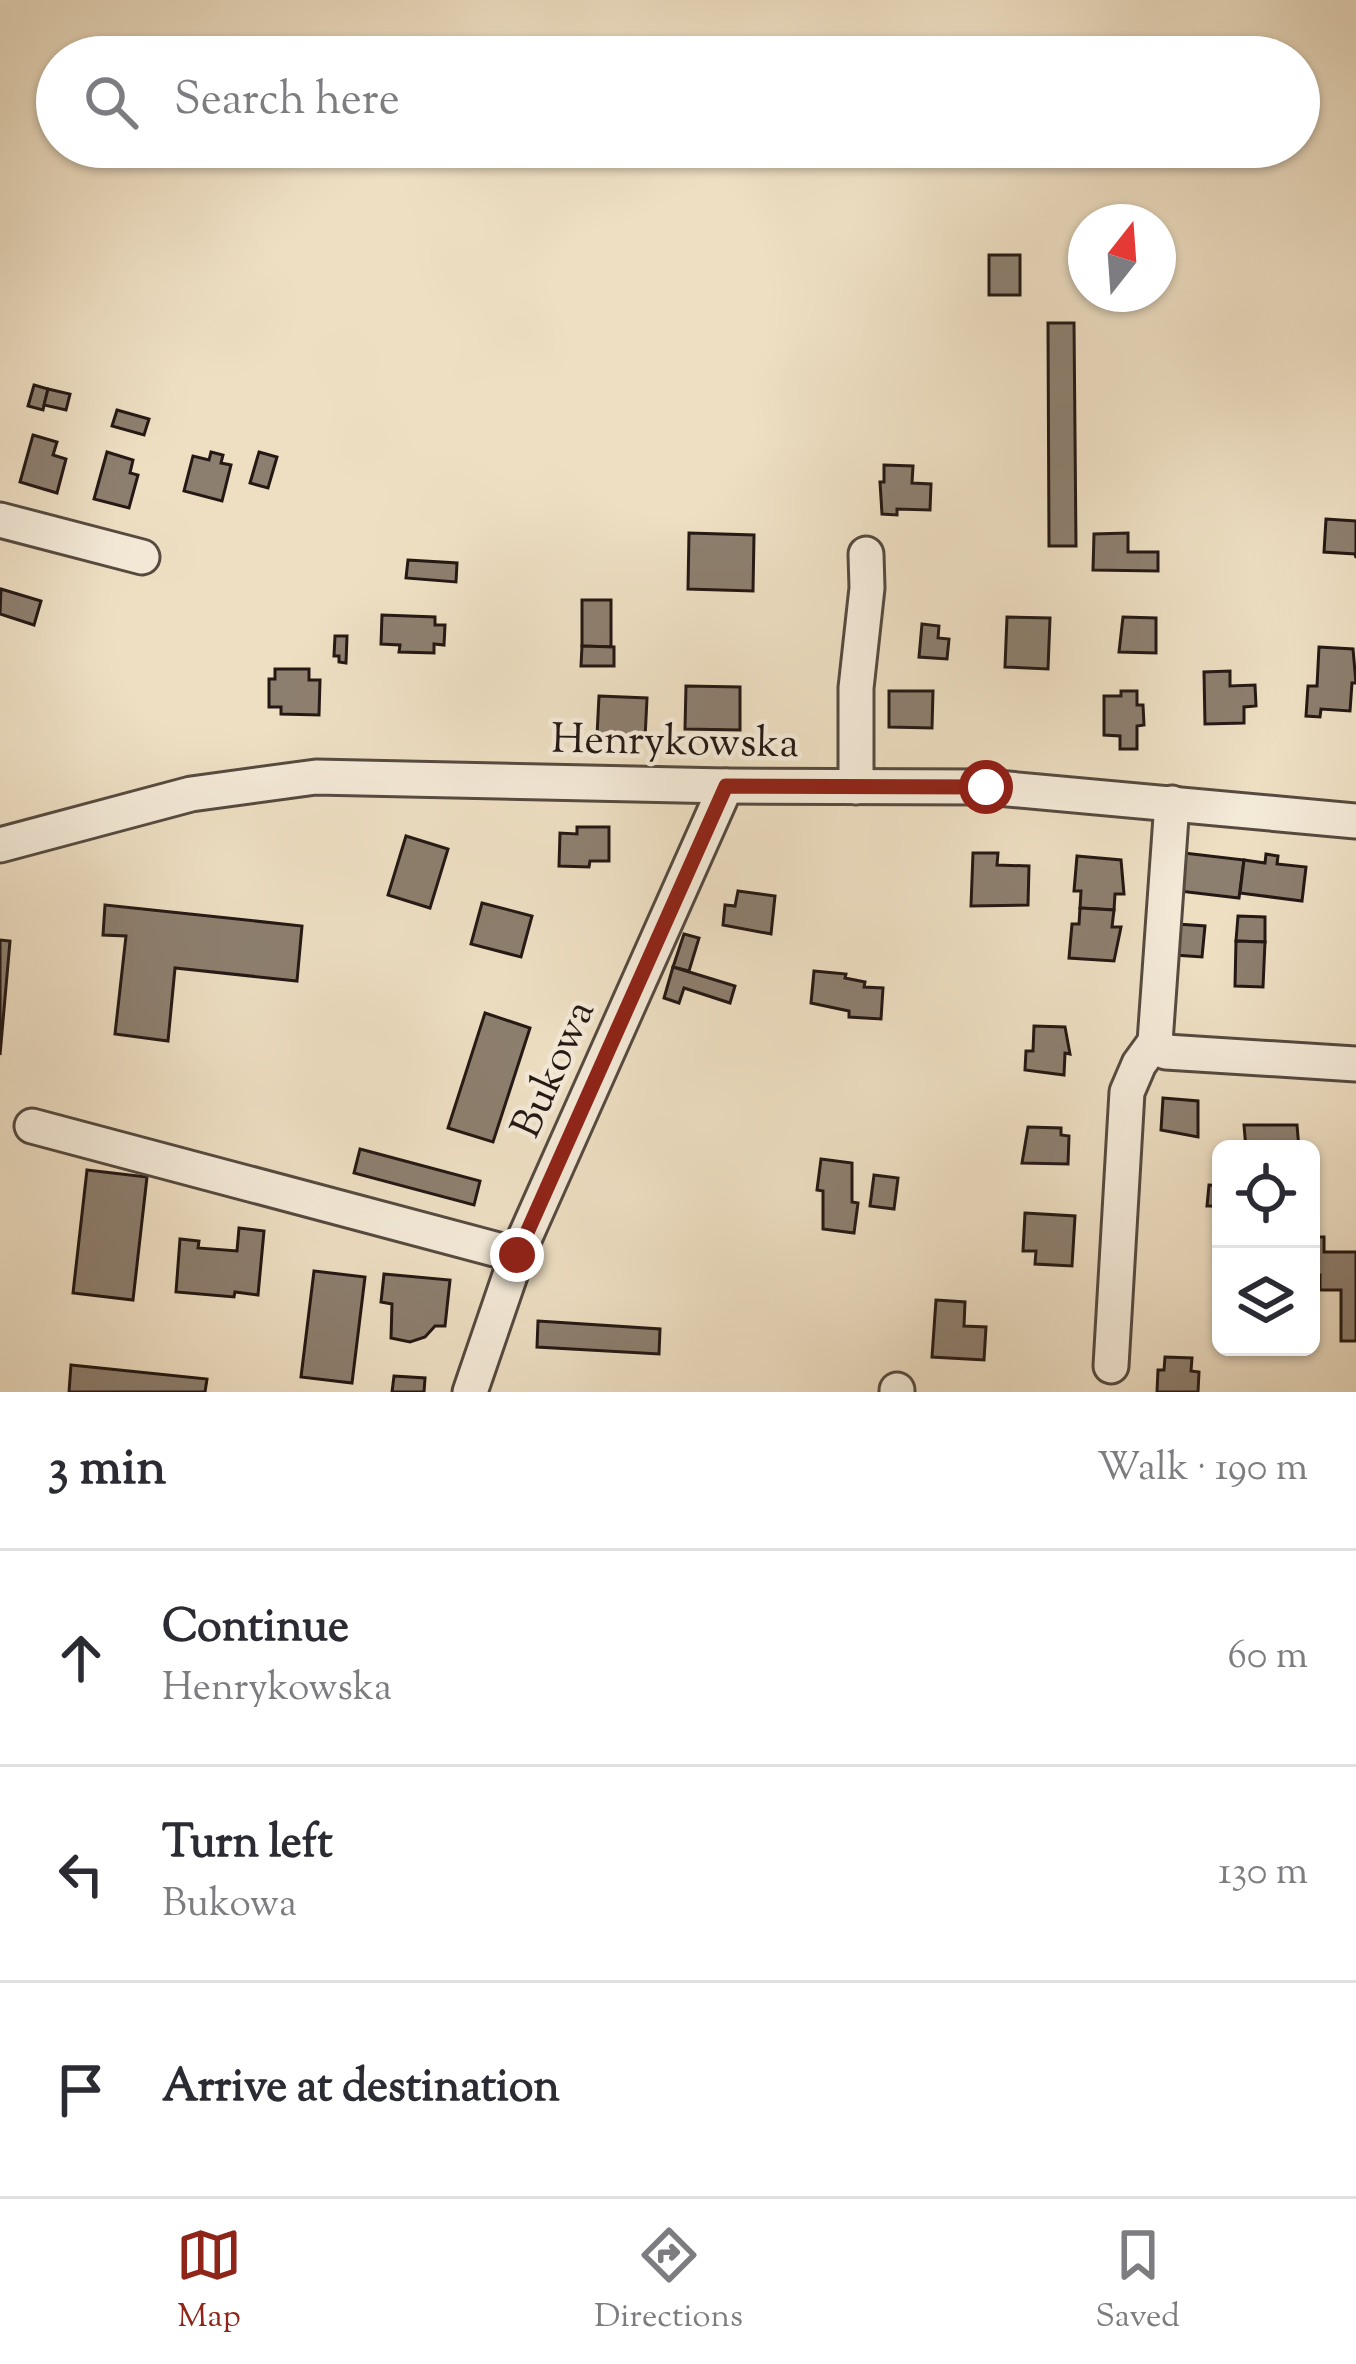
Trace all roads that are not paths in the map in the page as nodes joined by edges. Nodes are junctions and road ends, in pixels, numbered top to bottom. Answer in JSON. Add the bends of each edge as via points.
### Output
{"nodes":[{"id":1,"x":0,"y":520,"type":"edge"},
{"id":2,"x":866,"y":554,"type":"dead end"},
{"id":3,"x":142,"y":557,"type":"dead end"},
{"id":4,"x":726,"y":786,"type":"junction"},
{"id":5,"x":856,"y":787,"type":"junction"},
{"id":6,"x":1172,"y":803,"type":"junction"},
{"id":7,"x":1356,"y":821,"type":"edge"},
{"id":8,"x":0,"y":845,"type":"edge"},
{"id":9,"x":1154,"y":1042,"type":"junction"},
{"id":10,"x":1356,"y":1064,"type":"edge"},
{"id":11,"x":32,"y":1126,"type":"dead end"},
{"id":12,"x":517,"y":1255,"type":"junction"},
{"id":13,"x":1111,"y":1366,"type":"dead end"},
{"id":14,"x":470,"y":1392,"type":"edge"}],
"edges":[{"from":1,"to":3,"type":"street"},
{"from":2,"to":5,"type":"street"},
{"from":4,"to":5,"type":"street","name":"Henrykowska"},
{"from":4,"to":8,"type":"street","name":"Henrykowska","via":[[316,777],[191,794]]},
{"from":4,"to":12,"type":"street","name":"Bukowa"},
{"from":5,"to":6,"type":"street","name":"Henrykowska","via":[[986,787]]},
{"from":6,"to":7,"type":"street","name":"Henrykowska"},
{"from":6,"to":9,"type":"street"},
{"from":9,"to":10,"type":"street","via":[[1166,1052]]},
{"from":9,"to":13,"type":"street","via":[[1127,1091]]},
{"from":11,"to":12,"type":"street"},
{"from":12,"to":14,"type":"street","name":"Bukowa"}]}
